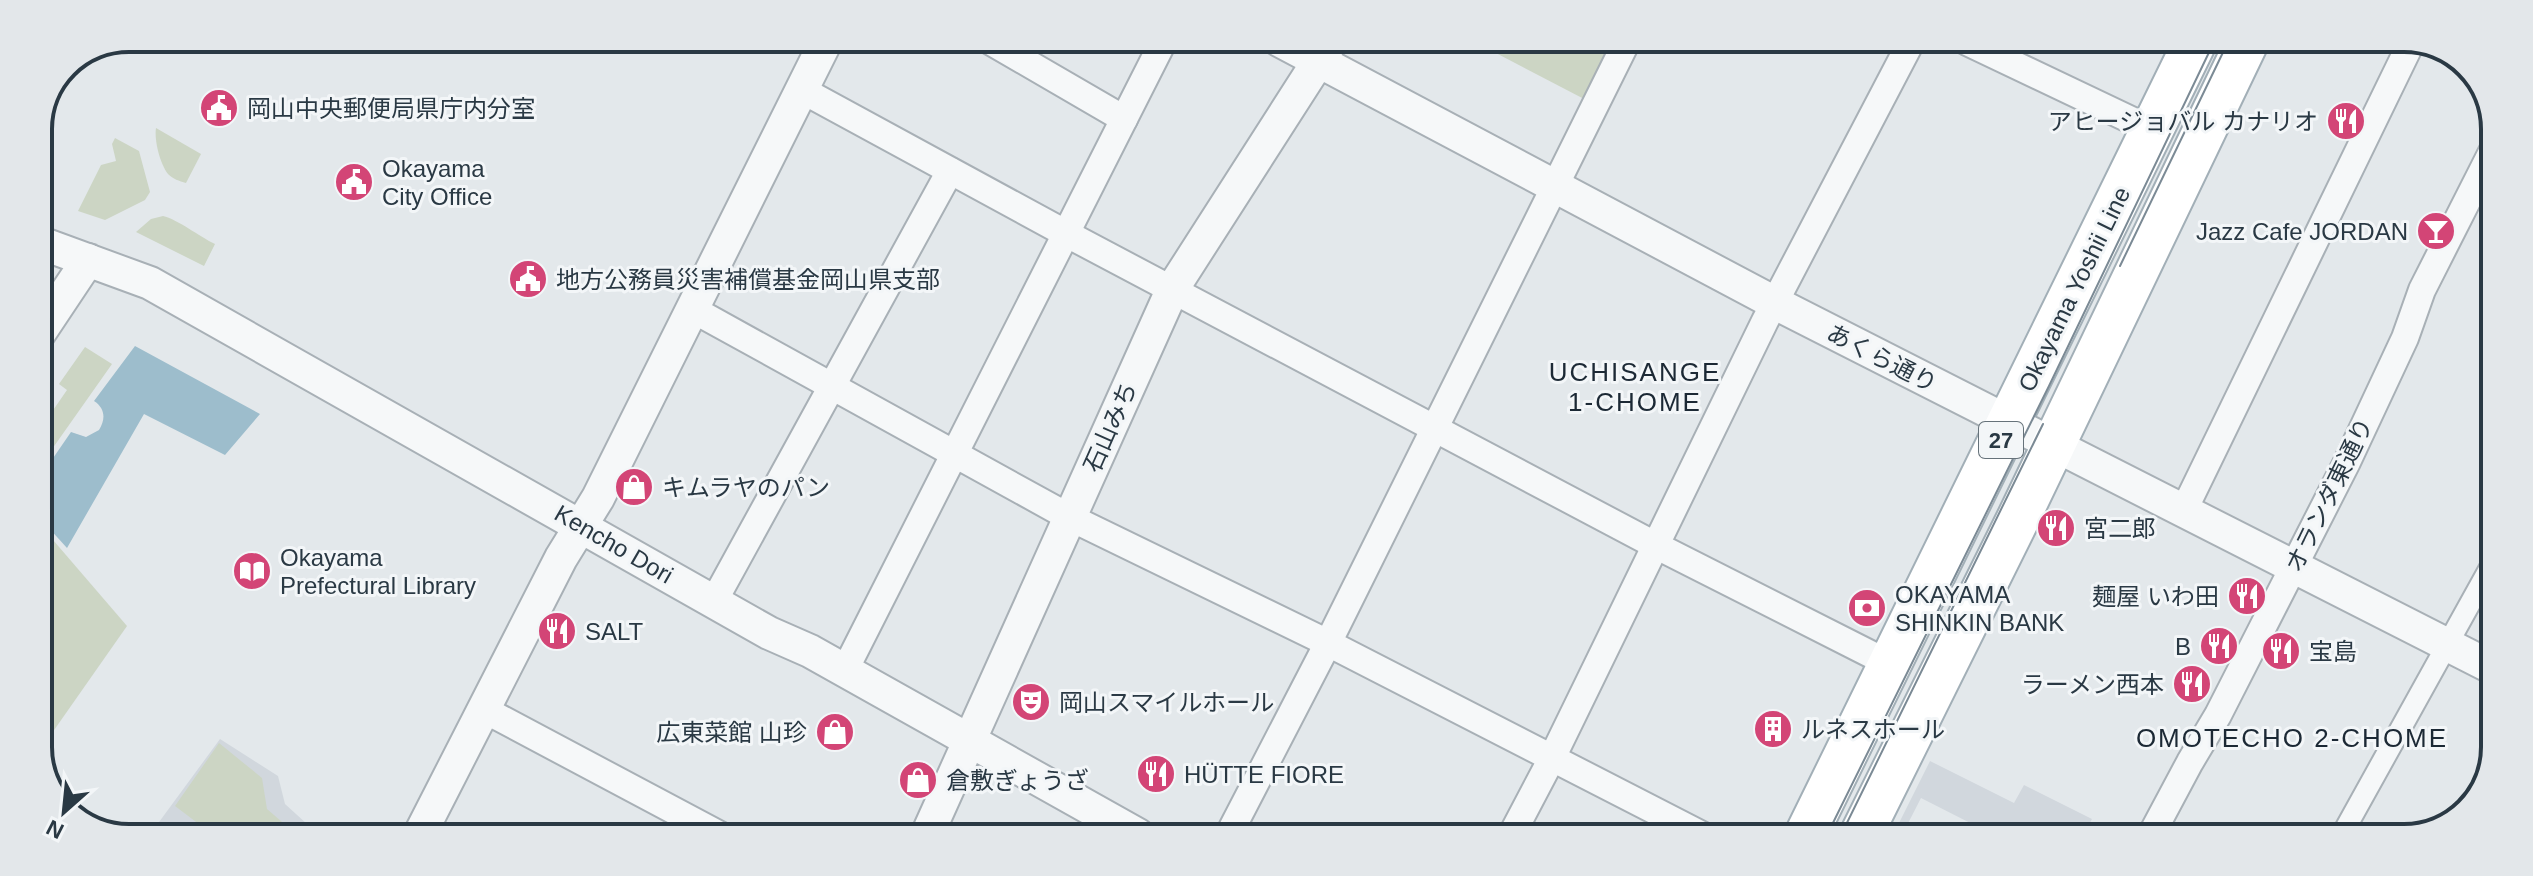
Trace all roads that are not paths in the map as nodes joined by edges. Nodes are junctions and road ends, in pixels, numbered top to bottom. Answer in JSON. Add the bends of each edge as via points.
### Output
{"nodes":[{"id":1,"x":821,"y":52,"type":"edge"},
{"id":2,"x":1009,"y":52,"type":"edge"},
{"id":3,"x":1158,"y":52,"type":"edge"},
{"id":4,"x":1324,"y":52,"type":"edge"},
{"id":5,"x":1327,"y":52,"type":"edge"},
{"id":6,"x":1622,"y":52,"type":"edge"},
{"id":7,"x":1906,"y":52,"type":"edge"},
{"id":8,"x":1988,"y":52,"type":"edge"},
{"id":9,"x":2190,"y":52,"type":"edge"},
{"id":10,"x":2242,"y":52,"type":"edge"},
{"id":11,"x":2407,"y":52,"type":"edge"},
{"id":12,"x":802,"y":90,"type":"junction"},
{"id":13,"x":1124,"y":119,"type":"junction"},
{"id":14,"x":2152,"y":130,"type":"junction"},
{"id":15,"x":950,"y":171,"type":"junction"},
{"id":16,"x":2481,"y":174,"type":"edge"},
{"id":17,"x":1555,"y":185,"type":"junction"},
{"id":18,"x":1065,"y":233,"type":"junction"},
{"id":19,"x":52,"y":247,"type":"edge"},
{"id":20,"x":88,"y":260,"type":"junction"},
{"id":21,"x":1173,"y":288,"type":"junction"},
{"id":22,"x":1775,"y":303,"type":"junction"},
{"id":23,"x":692,"y":309,"type":"junction"},
{"id":24,"x":52,"y":314,"type":"edge"},
{"id":25,"x":831,"y":386,"type":"junction"},
{"id":26,"x":2009,"y":424,"type":"junction"},
{"id":27,"x":1434,"y":427,"type":"junction"},
{"id":28,"x":2053,"y":446,"type":"junction"},
{"id":29,"x":954,"y":453,"type":"junction"},
{"id":30,"x":2183,"y":512,"type":"junction"},
{"id":31,"x":1069,"y":517,"type":"junction"},
{"id":32,"x":581,"y":525,"type":"junction"},
{"id":33,"x":1655,"y":545,"type":"junction"},
{"id":34,"x":2294,"y":568,"type":"junction"},
{"id":35,"x":2481,"y":584,"type":"edge"},
{"id":36,"x":714,"y":601,"type":"junction"},
{"id":37,"x":1328,"y":643,"type":"junction"},
{"id":38,"x":2447,"y":645,"type":"junction"},
{"id":39,"x":2481,"y":662,"type":"edge"},
{"id":40,"x":1890,"y":664,"type":"junction"},
{"id":41,"x":845,"y":670,"type":"junction"},
{"id":42,"x":483,"y":709,"type":"junction"},
{"id":43,"x":970,"y":741,"type":"junction"},
{"id":44,"x":1552,"y":758,"type":"junction"},
{"id":45,"x":425,"y":824,"type":"edge"},
{"id":46,"x":699,"y":824,"type":"edge"},
{"id":47,"x":932,"y":824,"type":"edge"},
{"id":48,"x":1118,"y":824,"type":"edge"},
{"id":49,"x":1234,"y":824,"type":"edge"},
{"id":50,"x":1517,"y":824,"type":"edge"},
{"id":51,"x":1681,"y":824,"type":"edge"},
{"id":52,"x":1811,"y":824,"type":"edge"},
{"id":53,"x":1866,"y":824,"type":"edge"},
{"id":54,"x":2157,"y":824,"type":"edge"},
{"id":55,"x":2348,"y":824,"type":"edge"}],
"edges":[{"from":1,"to":12,"type":"street"},
{"from":2,"to":13,"type":"street"},
{"from":3,"to":13,"type":"street"},
{"from":4,"to":21,"type":"street","name":"石山みち"},
{"from":5,"to":17,"type":"street","name":"あくら通り"},
{"from":6,"to":17,"type":"street"},
{"from":7,"to":22,"type":"street"},
{"from":8,"to":14,"type":"street"},
{"from":9,"to":14,"type":"main road","name":"Okayama Yoshii Line","number":"27"},
{"from":10,"to":28,"type":"main road","name":"Okayama Yoshii Line","number":"27"},
{"from":11,"to":30,"type":"street"},
{"from":12,"to":15,"type":"street"},
{"from":12,"to":23,"type":"street"},
{"from":13,"to":18,"type":"street"},
{"from":14,"to":26,"type":"main road","name":"Okayama Yoshii Line","number":"27"},
{"from":15,"to":18,"type":"street"},
{"from":15,"to":25,"type":"street"},
{"from":16,"to":34,"type":"street","name":"オランダ東通り"},
{"from":17,"to":22,"type":"street","name":"あくら通り"},
{"from":17,"to":27,"type":"street"},
{"from":18,"to":21,"type":"street"},
{"from":18,"to":29,"type":"street"},
{"from":19,"to":20,"type":"street","name":"Kencho Dori"},
{"from":20,"to":24,"type":"street"},
{"from":20,"to":32,"type":"street","name":"Kencho Dori","via":[[150,283]]},
{"from":21,"to":27,"type":"street"},
{"from":21,"to":31,"type":"street","name":"石山みち"},
{"from":22,"to":26,"type":"street","name":"あくら通り"},
{"from":22,"to":33,"type":"street"},
{"from":23,"to":25,"type":"street"},
{"from":23,"to":32,"type":"street"},
{"from":25,"to":29,"type":"street"},
{"from":25,"to":36,"type":"street"},
{"from":26,"to":28,"type":"street","name":"あくら通り"},
{"from":26,"to":40,"type":"main road","name":"Okayama Yoshii Line","number":"27"},
{"from":27,"to":33,"type":"street"},
{"from":27,"to":37,"type":"street"},
{"from":28,"to":30,"type":"street","name":"あくら通り"},
{"from":28,"to":53,"type":"main road","name":"Okayama Yoshii Line","number":"27"},
{"from":29,"to":31,"type":"street"},
{"from":29,"to":41,"type":"street"},
{"from":30,"to":34,"type":"street","name":"あくら通り"},
{"from":31,"to":37,"type":"street"},
{"from":31,"to":43,"type":"street","name":"石山みち"},
{"from":32,"to":36,"type":"street","name":"Kencho Dori"},
{"from":32,"to":42,"type":"street"},
{"from":33,"to":40,"type":"street"},
{"from":33,"to":44,"type":"street"},
{"from":34,"to":38,"type":"street","name":"あくら通り"},
{"from":34,"to":54,"type":"street","name":"オランダ東通り"},
{"from":35,"to":38,"type":"street"},
{"from":36,"to":41,"type":"street","name":"Kencho Dori"},
{"from":37,"to":44,"type":"street"},
{"from":37,"to":49,"type":"street"},
{"from":38,"to":39,"type":"street","name":"あくら通り"},
{"from":38,"to":55,"type":"street"},
{"from":40,"to":52,"type":"main road","name":"Okayama Yoshii Line","number":"27"},
{"from":41,"to":43,"type":"street","name":"Kencho Dori"},
{"from":42,"to":45,"type":"street"},
{"from":42,"to":46,"type":"street"},
{"from":43,"to":47,"type":"street","name":"石山みち"},
{"from":43,"to":48,"type":"street","name":"Kencho Dori"},
{"from":44,"to":50,"type":"street"},
{"from":44,"to":51,"type":"street"}]}
